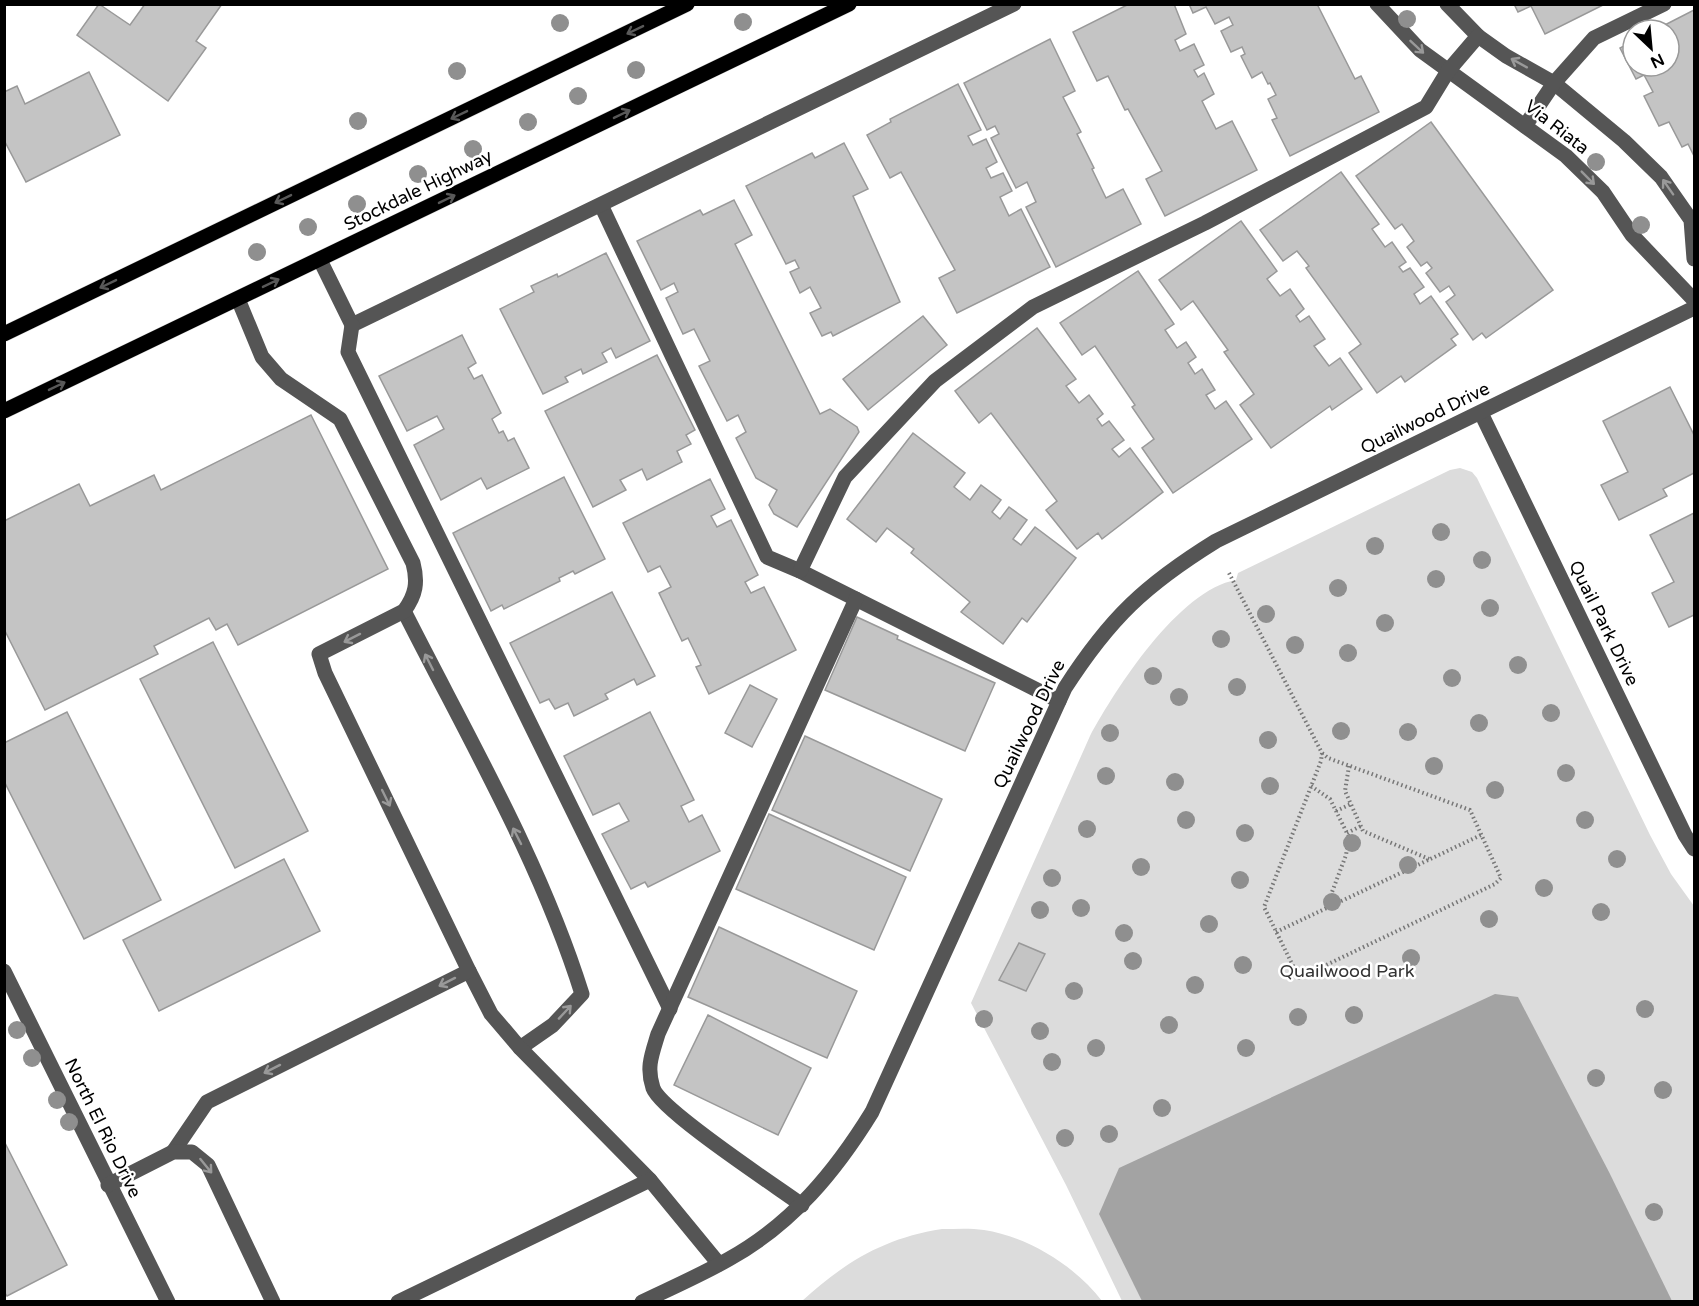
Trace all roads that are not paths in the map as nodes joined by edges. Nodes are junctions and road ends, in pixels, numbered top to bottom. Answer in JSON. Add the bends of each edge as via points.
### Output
{"nodes":[{"id":1,"x":687,"y":4,"type":"edge"},
{"id":2,"x":849,"y":4,"type":"edge"},
{"id":3,"x":1014,"y":4,"type":"edge"},
{"id":4,"x":1377,"y":4,"type":"edge"},
{"id":5,"x":1447,"y":4,"type":"edge"},
{"id":6,"x":1664,"y":4,"type":"edge"},
{"id":7,"x":1478,"y":36,"type":"junction"},
{"id":8,"x":1448,"y":71,"type":"junction"},
{"id":9,"x":1554,"y":83,"type":"junction"},
{"id":10,"x":1525,"y":126,"type":"junction"},
{"id":11,"x":600,"y":204,"type":"junction"},
{"id":12,"x":1695,"y":259,"type":"edge"},
{"id":13,"x":320,"y":260,"type":"junction"},
{"id":14,"x":238,"y":299,"type":"junction"},
{"id":15,"x":1695,"y":300,"type":"edge"},
{"id":16,"x":1695,"y":308,"type":"edge"},
{"id":17,"x":352,"y":325,"type":"junction"},
{"id":18,"x":4,"y":334,"type":"edge"},
{"id":19,"x":4,"y":411,"type":"edge"},
{"id":20,"x":1481,"y":413,"type":"junction"},
{"id":21,"x":800,"y":571,"type":"junction"},
{"id":22,"x":856,"y":599,"type":"junction"},
{"id":23,"x":404,"y":611,"type":"junction"},
{"id":24,"x":1059,"y":701,"type":"junction"},
{"id":25,"x":1695,"y":849,"type":"edge"},
{"id":26,"x":4,"y":971,"type":"edge"},
{"id":27,"x":469,"y":971,"type":"junction"},
{"id":28,"x":670,"y":1010,"type":"junction"},
{"id":29,"x":520,"y":1048,"type":"junction"},
{"id":30,"x":173,"y":1152,"type":"junction"},
{"id":31,"x":650,"y":1180,"type":"junction"},
{"id":32,"x":108,"y":1185,"type":"junction"},
{"id":33,"x":802,"y":1205,"type":"junction"},
{"id":34,"x":719,"y":1264,"type":"junction"},
{"id":35,"x":168,"y":1302,"type":"edge"},
{"id":36,"x":273,"y":1302,"type":"edge"},
{"id":37,"x":398,"y":1302,"type":"edge"},
{"id":38,"x":642,"y":1302,"type":"edge"}],
"edges":[{"from":1,"to":18,"type":"main road","one_way":true},
{"from":13,"to":2,"type":"main road","name":"Stockdale Highway","one_way":true},
{"from":3,"to":11,"type":"street"},
{"from":4,"to":8,"type":"street","name":"Via Riata","one_way":true,"via":[[1420,50]]},
{"from":5,"to":7,"type":"street","name":"Via Riata"},
{"from":6,"to":9,"type":"street","via":[[1594,38]]},
{"from":7,"to":8,"type":"street"},
{"from":9,"to":7,"type":"street","name":"Via Riata","one_way":true},
{"from":8,"to":10,"type":"street","name":"Via Riata"},
{"from":8,"to":21,"type":"street","via":[[1426,107],[1205,223],[1033,307],[935,381],[845,477]]},
{"from":9,"to":10,"type":"street"},
{"from":12,"to":9,"type":"street","name":"Via Riata","one_way":true,"via":[[1690,220],[1661,177]]},
{"from":10,"to":15,"type":"street","name":"Via Riata","one_way":true,"via":[[1566,156],[1602,192],[1632,235]]},
{"from":11,"to":17,"type":"street"},
{"from":11,"to":21,"type":"street","via":[[766,557]]},
{"from":14,"to":13,"type":"main road","name":"Stockdale Highway","one_way":true},
{"from":13,"to":17,"type":"street"},
{"from":19,"to":14,"type":"main road","name":"Stockdale Highway","one_way":true},
{"from":14,"to":23,"type":"street","via":[[262,357],[281,379],[340,419],[413,563],[418,581],[412,601]]},
{"from":16,"to":20,"type":"street","name":"Quailwood Drive"},
{"from":17,"to":28,"type":"street","via":[[348,352]]},
{"from":20,"to":24,"type":"street","name":"Quailwood Drive","via":[[1216,541],[1172,568],[1132,601],[1093,644]]},
{"from":20,"to":25,"type":"street","name":"Quail Park Drive"},
{"from":21,"to":22,"type":"street"},
{"from":22,"to":24,"type":"street"},
{"from":22,"to":28,"type":"street"},
{"from":23,"to":27,"type":"street","one_way":true,"via":[[320,654],[325,673]]},
{"from":29,"to":23,"type":"street","one_way":true,"via":[[553,1025],[582,994],[538,877]]},
{"from":24,"to":33,"type":"street","name":"Quailwood Drive","via":[[872,1112],[844,1156]]},
{"from":26,"to":32,"type":"street","name":"North El Rio Drive"},
{"from":27,"to":29,"type":"street","via":[[491,1014]]},
{"from":27,"to":30,"type":"street","one_way":true,"via":[[207,1102]]},
{"from":28,"to":33,"type":"street","via":[[648,1066],[654,1090],[672,1111]]},
{"from":29,"to":31,"type":"street"},
{"from":30,"to":32,"type":"street"},
{"from":30,"to":36,"type":"street","one_way":true,"via":[[192,1152],[208,1165]]},
{"from":31,"to":34,"type":"street"},
{"from":31,"to":37,"type":"street"},
{"from":32,"to":35,"type":"street","name":"North El Rio Drive"},
{"from":33,"to":34,"type":"street","name":"Quailwood Drive","via":[[773,1230]]},
{"from":34,"to":38,"type":"street","name":"Quailwood Drive"}]}
